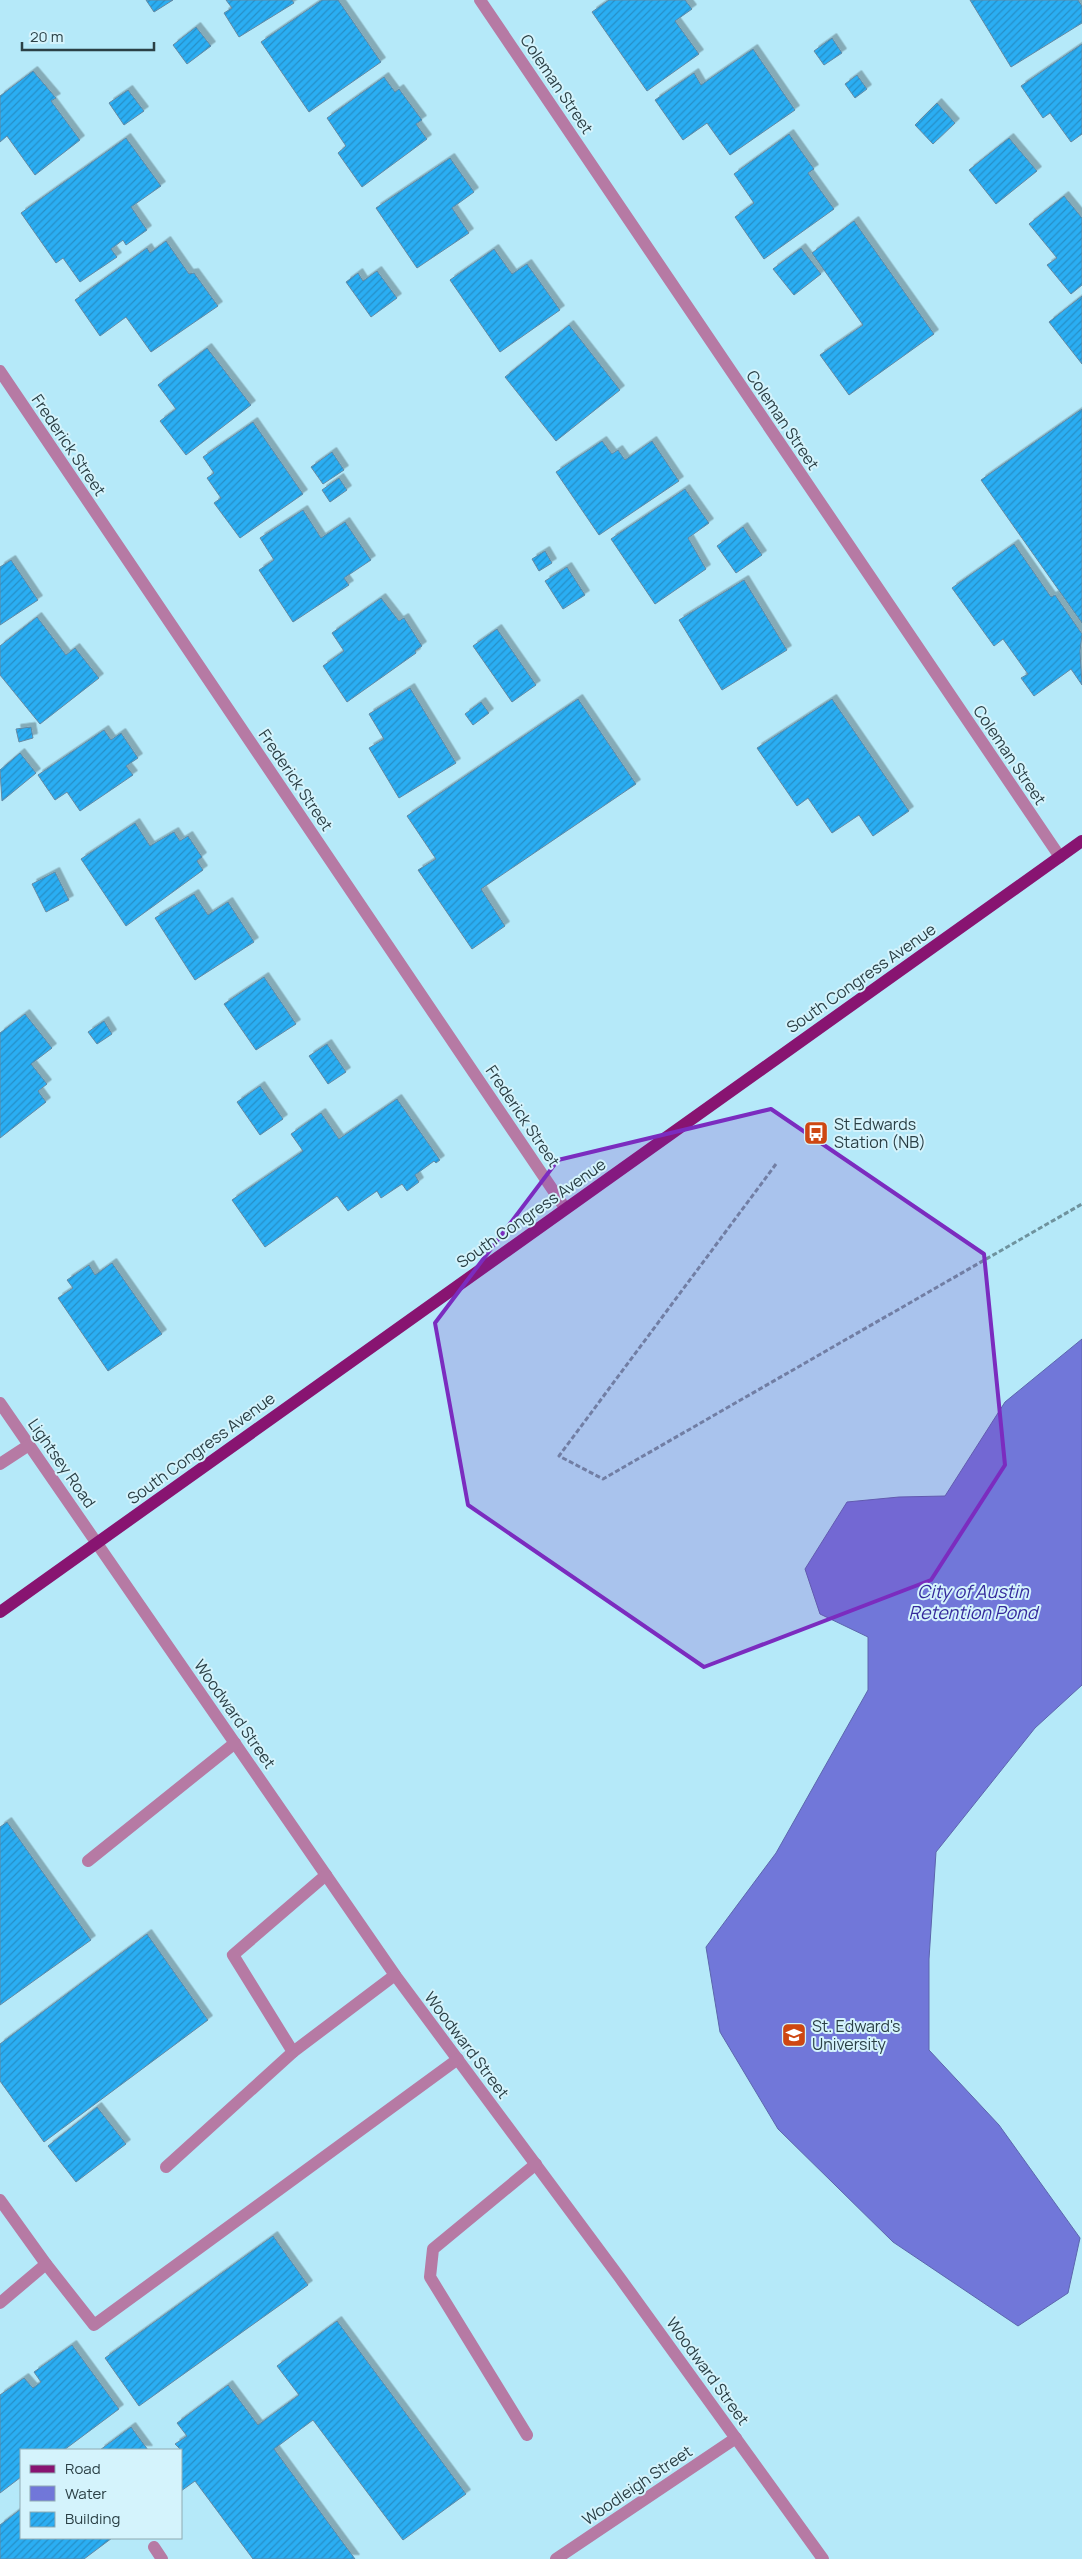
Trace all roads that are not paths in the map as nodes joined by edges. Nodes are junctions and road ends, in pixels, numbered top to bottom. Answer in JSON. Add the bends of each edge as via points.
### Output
{"nodes":[{"id":1,"x":480,"y":0,"type":"edge"},
{"id":2,"x":0,"y":371,"type":"edge"},
{"id":3,"x":1082,"y":841,"type":"edge"},
{"id":4,"x":1060,"y":857,"type":"junction"},
{"id":5,"x":565,"y":1208,"type":"junction"},
{"id":6,"x":0,"y":1402,"type":"edge"},
{"id":7,"x":30,"y":1445,"type":"junction"},
{"id":8,"x":0,"y":1464,"type":"edge"},
{"id":9,"x":96,"y":1543,"type":"junction"},
{"id":10,"x":0,"y":1612,"type":"edge"},
{"id":11,"x":235,"y":1743,"type":"junction"},
{"id":12,"x":88,"y":1861,"type":"dead end"},
{"id":13,"x":326,"y":1875,"type":"junction"},
{"id":14,"x":395,"y":1975,"type":"junction"},
{"id":15,"x":293,"y":2052,"type":"junction"},
{"id":16,"x":458,"y":2059,"type":"junction"},
{"id":17,"x":536,"y":2164,"type":"junction"},
{"id":18,"x":166,"y":2167,"type":"dead end"},
{"id":19,"x":0,"y":2200,"type":"edge"},
{"id":20,"x":46,"y":2264,"type":"junction"},
{"id":21,"x":0,"y":2303,"type":"edge"},
{"id":22,"x":527,"y":2435,"type":"dead end"},
{"id":23,"x":736,"y":2438,"type":"junction"},
{"id":24,"x":154,"y":2547,"type":"dead end"},
{"id":25,"x":162,"y":2559,"type":"edge"},
{"id":26,"x":556,"y":2559,"type":"edge"},
{"id":27,"x":823,"y":2559,"type":"edge"}],
"edges":[{"from":1,"to":4,"type":"street","name":"Coleman Street"},
{"from":2,"to":5,"type":"street","name":"Frederick Street"},
{"from":3,"to":4,"type":"main road","name":"South Congress Avenue"},
{"from":4,"to":5,"type":"main road","name":"South Congress Avenue"},
{"from":5,"to":9,"type":"main road","name":"South Congress Avenue"},
{"from":6,"to":7,"type":"street","name":"Lightsey Road"},
{"from":7,"to":8,"type":"street"},
{"from":7,"to":9,"type":"street","name":"Lightsey Road"},
{"from":9,"to":10,"type":"main road","name":"South Congress Avenue"},
{"from":9,"to":11,"type":"street","name":"Woodward Street"},
{"from":11,"to":12,"type":"street"},
{"from":11,"to":13,"type":"street","name":"Woodward Street"},
{"from":13,"to":14,"type":"street","name":"Woodward Street"},
{"from":13,"to":15,"type":"street","via":[[233,1955]]},
{"from":14,"to":15,"type":"street"},
{"from":14,"to":16,"type":"street","name":"Woodward Street"},
{"from":15,"to":18,"type":"street"},
{"from":16,"to":17,"type":"street","name":"Woodward Street"},
{"from":16,"to":20,"type":"street","via":[[94,2325]]},
{"from":17,"to":22,"type":"street","via":[[433,2249],[430,2277]]},
{"from":17,"to":23,"type":"street","name":"Woodward Street"},
{"from":19,"to":20,"type":"street"},
{"from":20,"to":21,"type":"street"},
{"from":23,"to":26,"type":"street","name":"Woodleigh Street"},
{"from":23,"to":27,"type":"street","name":"Woodward Street"},
{"from":24,"to":25,"type":"street"}]}
